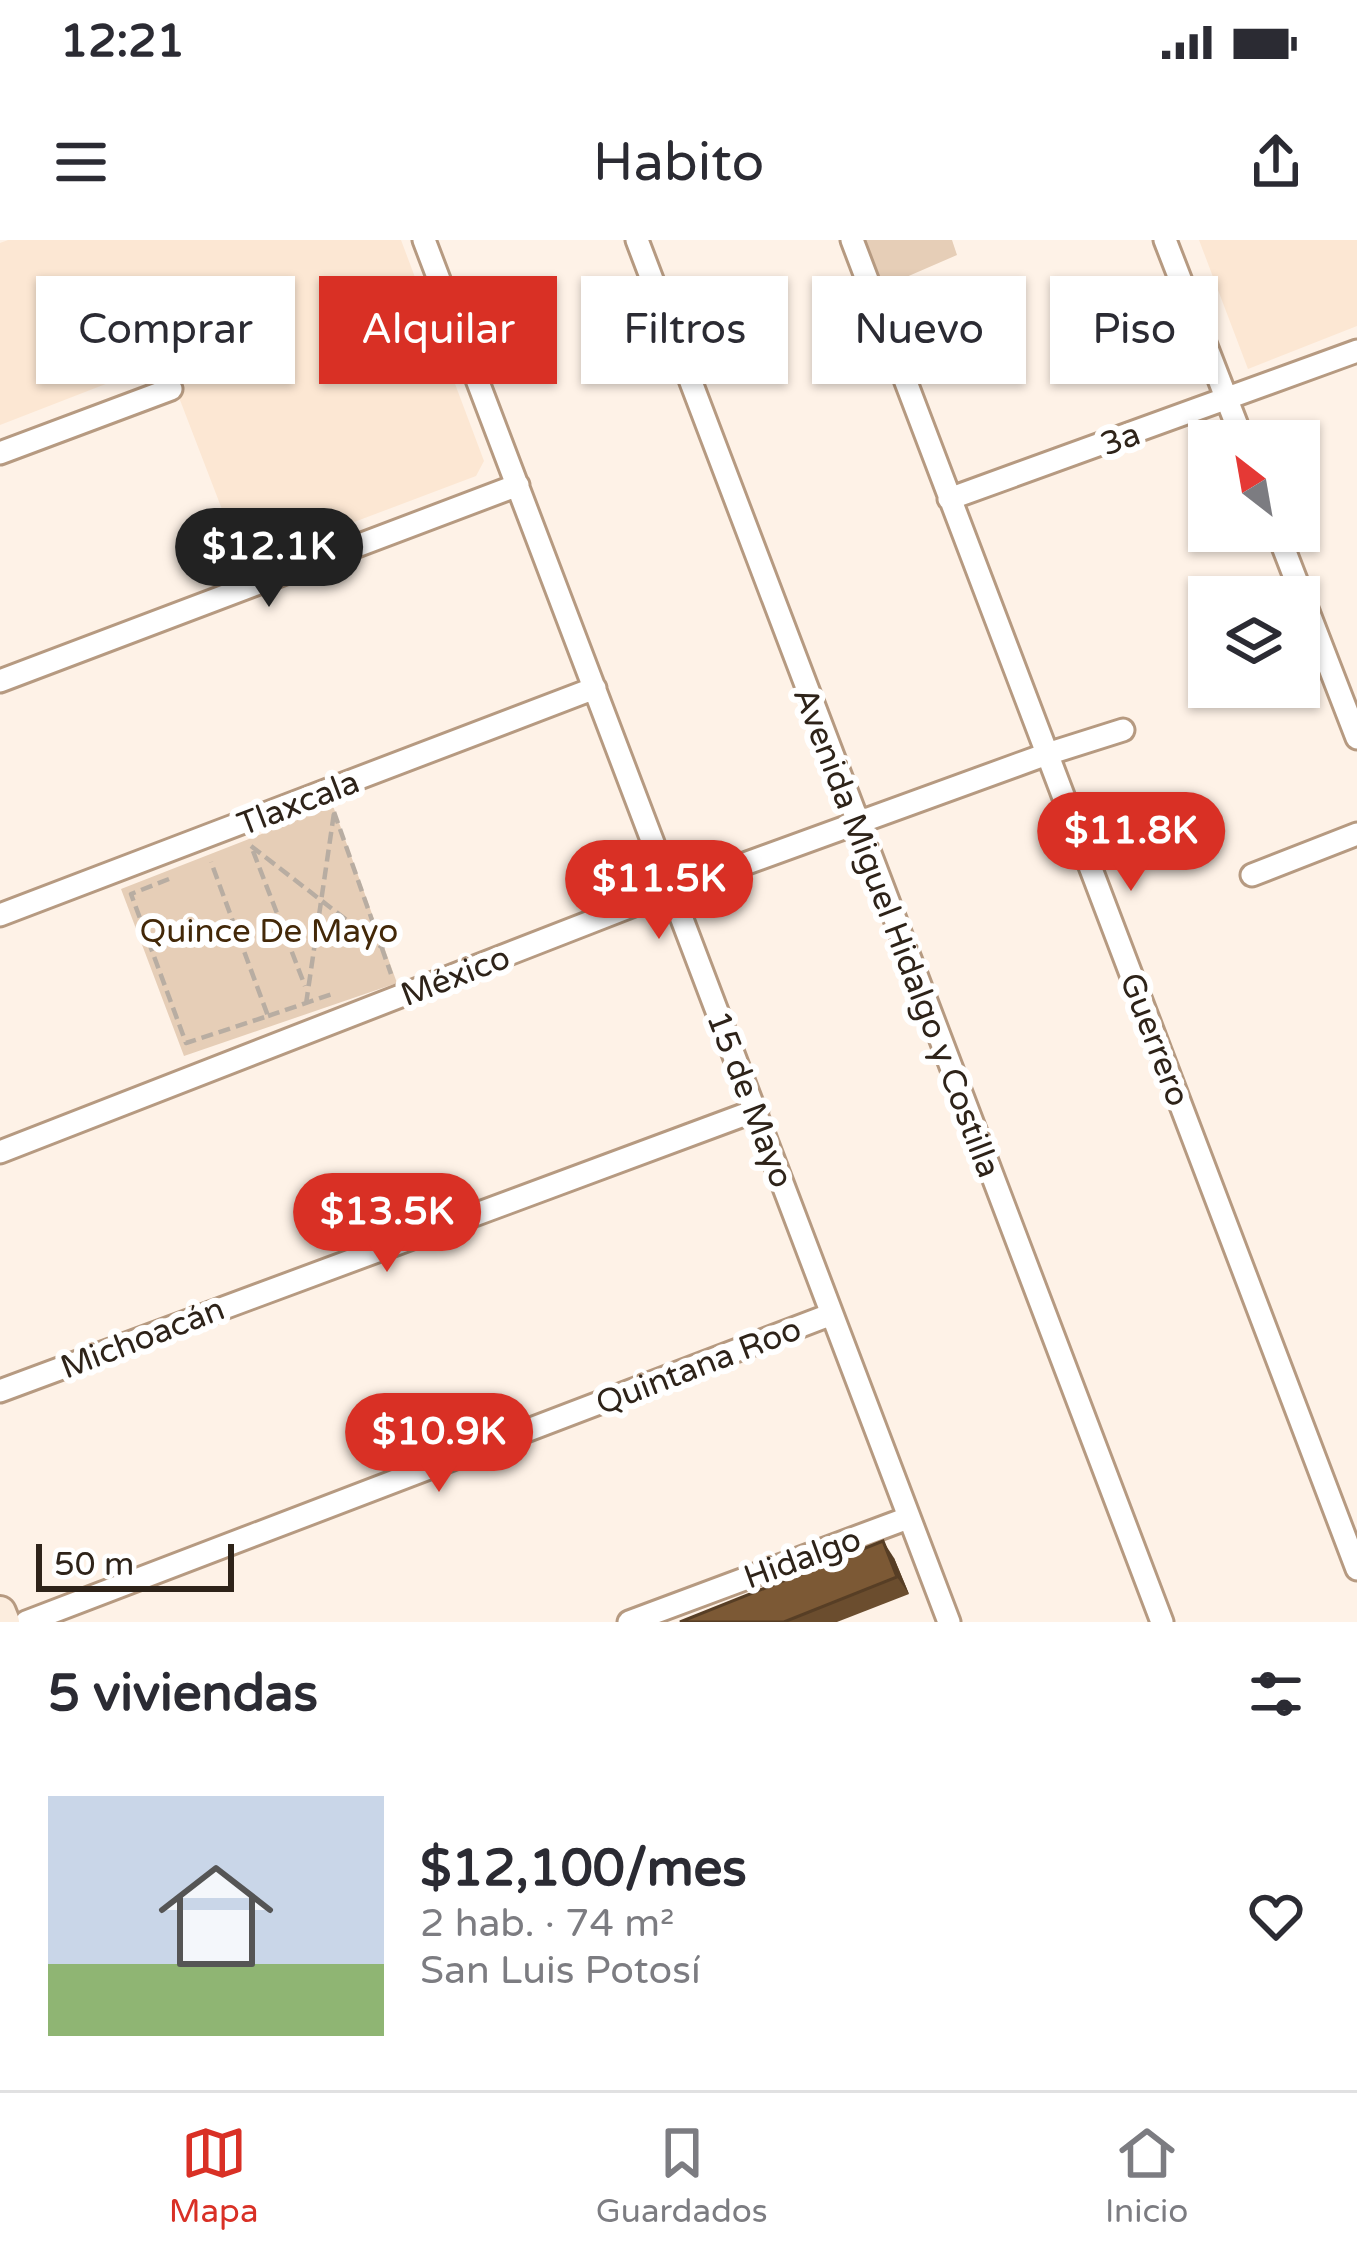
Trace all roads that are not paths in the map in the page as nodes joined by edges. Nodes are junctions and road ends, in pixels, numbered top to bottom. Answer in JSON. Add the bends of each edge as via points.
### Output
{"nodes":[{"id":1,"x":424,"y":240,"type":"edge"},
{"id":2,"x":638,"y":240,"type":"edge"},
{"id":3,"x":853,"y":240,"type":"edge"},
{"id":4,"x":1166,"y":240,"type":"edge"},
{"id":5,"x":1357,"y":351,"type":"edge"},
{"id":6,"x":171,"y":389,"type":"dead end"},
{"id":7,"x":1227,"y":400,"type":"junction"},
{"id":8,"x":1235,"y":420,"type":"edge"},
{"id":9,"x":0,"y":453,"type":"edge"},
{"id":10,"x":518,"y":485,"type":"junction"},
{"id":11,"x":949,"y":499,"type":"junction"},
{"id":12,"x":1285,"y":552,"type":"edge"},
{"id":13,"x":0,"y":681,"type":"edge"},
{"id":14,"x":595,"y":688,"type":"junction"},
{"id":15,"x":1123,"y":730,"type":"dead end"},
{"id":16,"x":1357,"y":738,"type":"edge"},
{"id":17,"x":1047,"y":754,"type":"junction"},
{"id":18,"x":856,"y":823,"type":"junction"},
{"id":19,"x":1357,"y":834,"type":"edge"},
{"id":20,"x":1252,"y":875,"type":"dead end"},
{"id":21,"x":670,"y":891,"type":"junction"},
{"id":22,"x":0,"y":915,"type":"edge"},
{"id":23,"x":757,"y":1111,"type":"junction"},
{"id":24,"x":0,"y":1152,"type":"edge"},
{"id":25,"x":832,"y":1314,"type":"junction"},
{"id":26,"x":0,"y":1391,"type":"edge"},
{"id":27,"x":908,"y":1518,"type":"junction"},
{"id":28,"x":1357,"y":1569,"type":"edge"},
{"id":29,"x":0,"y":1612,"type":"edge"},
{"id":30,"x":4,"y":1622,"type":"edge"},
{"id":31,"x":26,"y":1622,"type":"edge"},
{"id":32,"x":629,"y":1622,"type":"edge"},
{"id":33,"x":950,"y":1622,"type":"edge"},
{"id":34,"x":1162,"y":1622,"type":"edge"}],
"edges":[{"from":1,"to":10,"type":"street","name":"15 de Mayo"},
{"from":2,"to":18,"type":"street","name":"Avenida Miguel Hidalgo y Costilla"},
{"from":3,"to":11,"type":"street","name":"Guerrero"},
{"from":4,"to":7,"type":"street"},
{"from":5,"to":7,"type":"street","name":"3a"},
{"from":6,"to":9,"type":"street"},
{"from":7,"to":8,"type":"street"},
{"from":7,"to":11,"type":"street","name":"3a"},
{"from":10,"to":13,"type":"street"},
{"from":10,"to":14,"type":"street","name":"15 de Mayo"},
{"from":11,"to":17,"type":"street","name":"Guerrero"},
{"from":12,"to":16,"type":"street"},
{"from":14,"to":21,"type":"street","name":"15 de Mayo"},
{"from":14,"to":22,"type":"street","name":"Tlaxcala"},
{"from":15,"to":17,"type":"street","name":"México"},
{"from":17,"to":18,"type":"street","name":"México"},
{"from":17,"to":28,"type":"street","name":"Guerrero"},
{"from":18,"to":21,"type":"street","name":"México"},
{"from":18,"to":34,"type":"street","name":"Avenida Miguel Hidalgo y Costilla"},
{"from":19,"to":20,"type":"street"},
{"from":21,"to":23,"type":"street","name":"15 de Mayo"},
{"from":21,"to":24,"type":"street","name":"México"},
{"from":23,"to":25,"type":"street","name":"15 de Mayo"},
{"from":23,"to":26,"type":"street","name":"Michoacán"},
{"from":25,"to":27,"type":"street","name":"15 de Mayo"},
{"from":25,"to":31,"type":"street","name":"Quintana Roo"},
{"from":27,"to":32,"type":"street","name":"Hidalgo"},
{"from":27,"to":33,"type":"street","name":"15 de Mayo"},
{"from":29,"to":30,"type":"street"}]}
